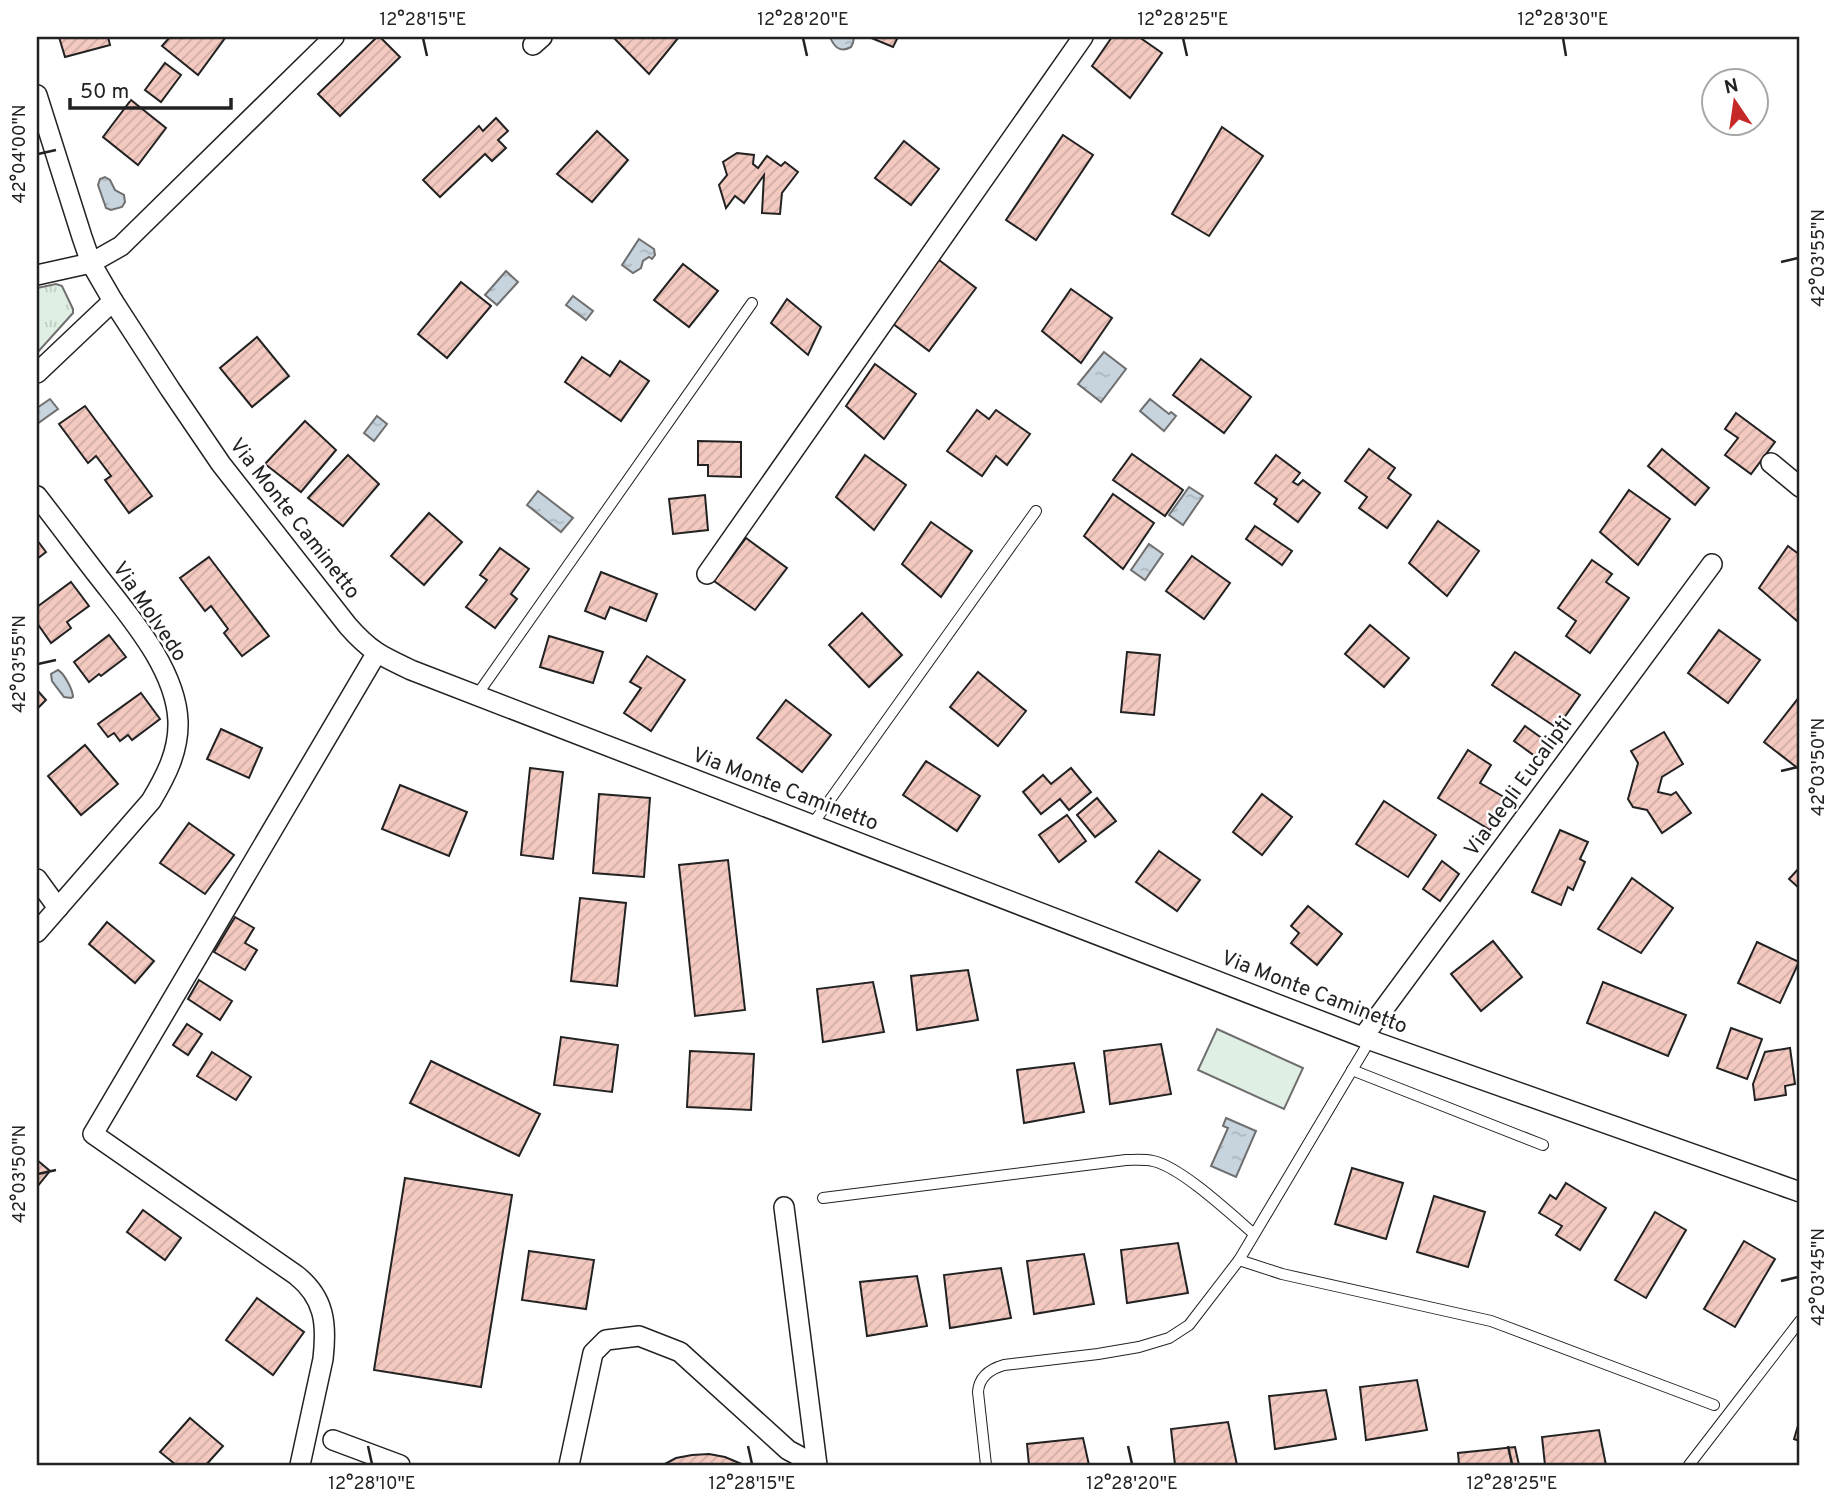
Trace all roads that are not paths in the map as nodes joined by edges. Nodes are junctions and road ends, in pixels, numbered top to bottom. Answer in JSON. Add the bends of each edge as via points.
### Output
{"nodes":[{"id":1,"x":334,"y":37,"type":"edge"},
{"id":2,"x":1083,"y":37,"type":"edge"},
{"id":3,"x":37,"y":95,"type":"edge"},
{"id":4,"x":92,"y":263,"type":"junction"},
{"id":5,"x":37,"y":275,"type":"edge"},
{"id":6,"x":113,"y":301,"type":"junction"},
{"id":7,"x":752,"y":303,"type":"dead end"},
{"id":8,"x":37,"y":373,"type":"edge"},
{"id":9,"x":1772,"y":463,"type":"dead end"},
{"id":10,"x":1800,"y":487,"type":"edge"},
{"id":11,"x":37,"y":496,"type":"edge"},
{"id":12,"x":1036,"y":512,"type":"dead end"},
{"id":13,"x":1712,"y":564,"type":"dead end"},
{"id":14,"x":707,"y":574,"type":"dead end"},
{"id":15,"x":376,"y":654,"type":"junction"},
{"id":16,"x":477,"y":695,"type":"junction"},
{"id":17,"x":812,"y":825,"type":"junction"},
{"id":18,"x":37,"y":879,"type":"edge"},
{"id":19,"x":58,"y":908,"type":"junction"},
{"id":20,"x":37,"y":932,"type":"edge"},
{"id":21,"x":1366,"y":1039,"type":"junction"},
{"id":22,"x":1352,"y":1070,"type":"junction"},
{"id":23,"x":1543,"y":1145,"type":"dead end"},
{"id":24,"x":1800,"y":1192,"type":"edge"},
{"id":25,"x":823,"y":1198,"type":"dead end"},
{"id":26,"x":784,"y":1208,"type":"dead end"},
{"id":27,"x":1254,"y":1234,"type":"junction"},
{"id":28,"x":1239,"y":1259,"type":"junction"},
{"id":29,"x":1800,"y":1321,"type":"edge"},
{"id":30,"x":1714,"y":1405,"type":"dead end"},
{"id":31,"x":333,"y":1440,"type":"dead end"},
{"id":32,"x":300,"y":1465,"type":"edge"},
{"id":33,"x":401,"y":1465,"type":"edge"},
{"id":34,"x":569,"y":1465,"type":"edge"},
{"id":35,"x":817,"y":1465,"type":"edge"},
{"id":36,"x":986,"y":1465,"type":"edge"},
{"id":37,"x":1689,"y":1465,"type":"edge"}],
"edges":[{"from":1,"to":4,"type":"street","via":[[121,246]]},
{"from":2,"to":14,"type":"street"},
{"from":3,"to":4,"type":"street","name":"Via Monte Caminetto"},
{"from":4,"to":5,"type":"street"},
{"from":4,"to":6,"type":"street","name":"Via Monte Caminetto"},
{"from":6,"to":8,"type":"street"},
{"from":6,"to":15,"type":"street","name":"Via Monte Caminetto","via":[[221,464],[348,626]]},
{"from":7,"to":16,"type":"lane"},
{"from":9,"to":10,"type":"street"},
{"from":11,"to":19,"type":"street","name":"Via Molvedo","via":[[147,642],[170,684],[178,721],[173,760],[151,801]]},
{"from":12,"to":17,"type":"lane"},
{"from":13,"to":21,"type":"street","name":"Via degli Eucalipti"},
{"from":15,"to":16,"type":"street","name":"Via Monte Caminetto"},
{"from":15,"to":32,"type":"street","via":[[93,1134],[296,1275],[317,1298],[322,1311],[323,1359]]},
{"from":16,"to":17,"type":"street","name":"Via Monte Caminetto"},
{"from":17,"to":21,"type":"street","name":"Via Monte Caminetto"},
{"from":18,"to":19,"type":"street"},
{"from":19,"to":20,"type":"street","name":"Via Molvedo"},
{"from":21,"to":22,"type":"lane"},
{"from":21,"to":24,"type":"street","name":"Via Monte Caminetto"},
{"from":22,"to":23,"type":"lane"},
{"from":22,"to":27,"type":"lane"},
{"from":25,"to":27,"type":"lane","via":[[1146,1160],[1180,1174]]},
{"from":26,"to":35,"type":"street"},
{"from":27,"to":28,"type":"lane"},
{"from":28,"to":30,"type":"lane","via":[[1474,1316]]},
{"from":28,"to":36,"type":"lane","via":[[1189,1325],[1169,1338],[1121,1351],[1004,1365],[989,1371],[978,1392]]},
{"from":29,"to":37,"type":"lane"},
{"from":31,"to":33,"type":"street"},
{"from":34,"to":35,"type":"street","via":[[593,1353],[606,1340],[639,1336],[680,1352],[788,1450]]}]}
